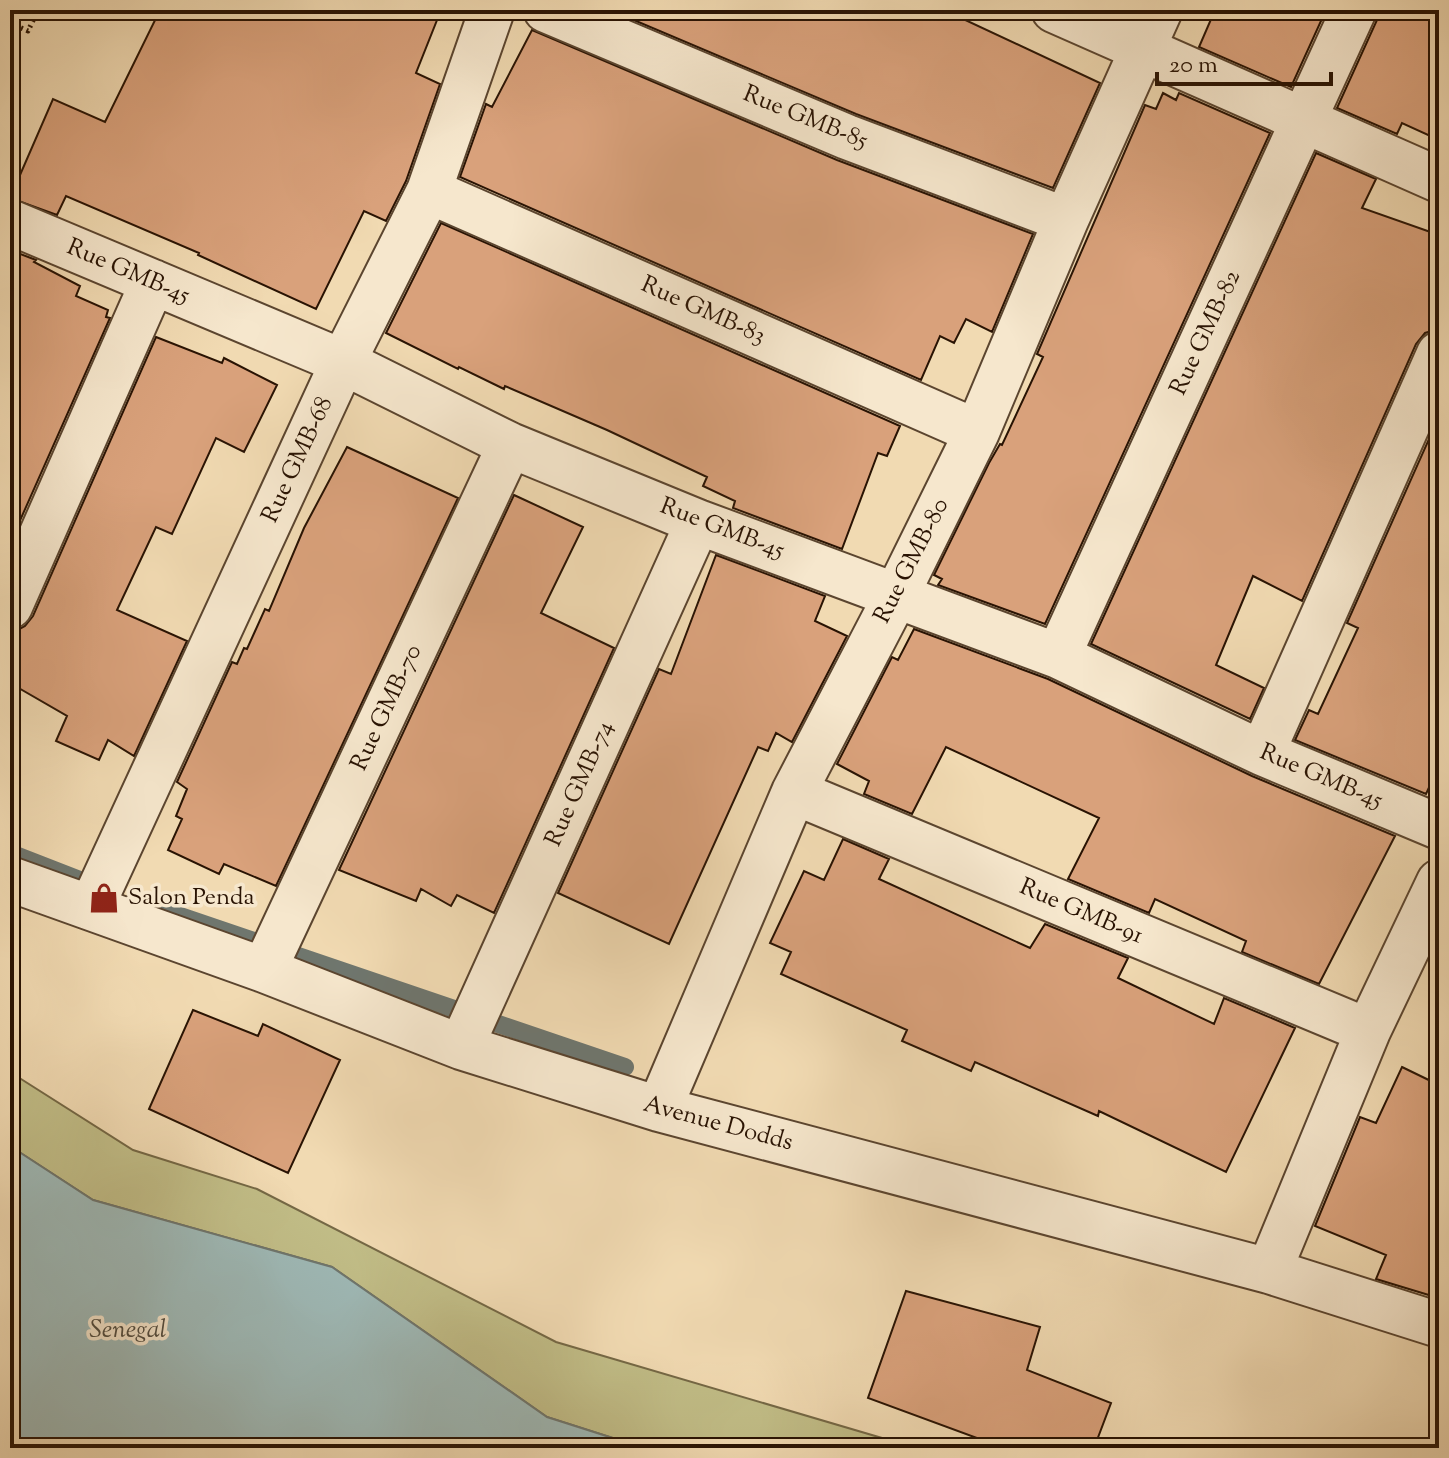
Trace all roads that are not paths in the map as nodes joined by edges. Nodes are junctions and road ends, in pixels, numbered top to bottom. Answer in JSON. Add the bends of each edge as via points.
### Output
{"nodes":[{"id":1,"x":492,"y":10,"type":"edge"},
{"id":2,"x":546,"y":10,"type":"edge"},
{"id":3,"x":1054,"y":10,"type":"edge"},
{"id":4,"x":1160,"y":10,"type":"edge"},
{"id":5,"x":1354,"y":10,"type":"edge"},
{"id":6,"x":1142,"y":49,"type":"junction"},
{"id":7,"x":1303,"y":121,"type":"junction"},
{"id":8,"x":1439,"y":180,"type":"edge"},
{"id":9,"x":429,"y":191,"type":"junction"},
{"id":10,"x":1066,"y":220,"type":"junction"},
{"id":11,"x":10,"y":222,"type":"edge"},
{"id":12,"x":153,"y":282,"type":"junction"},
{"id":13,"x":1439,"y":354,"type":"edge"},
{"id":14,"x":343,"y":362,"type":"junction"},
{"id":15,"x":977,"y":432,"type":"junction"},
{"id":16,"x":510,"y":445,"type":"junction"},
{"id":17,"x":698,"y":522,"type":"junction"},
{"id":18,"x":897,"y":594,"type":"junction"},
{"id":19,"x":10,"y":606,"type":"edge"},
{"id":20,"x":1058,"y":656,"type":"junction"},
{"id":21,"x":1262,"y":753,"type":"junction"},
{"id":22,"x":794,"y":792,"type":"junction"},
{"id":23,"x":1439,"y":827,"type":"edge"},
{"id":24,"x":10,"y":879,"type":"edge"},
{"id":25,"x":1439,"y":882,"type":"edge"},
{"id":26,"x":92,"y":906,"type":"junction"},
{"id":27,"x":264,"y":970,"type":"junction"},
{"id":28,"x":1368,"y":1031,"type":"junction"},
{"id":29,"x":461,"y":1047,"type":"junction"},
{"id":30,"x":659,"y":1109,"type":"junction"},
{"id":31,"x":1269,"y":1271,"type":"junction"},
{"id":32,"x":1439,"y":1325,"type":"edge"}],
"edges":[{"from":1,"to":9,"type":"street","name":"Rue GMB-68"},
{"from":2,"to":10,"type":"street","name":"Rue GMB-85","via":[[847,137]]},
{"from":3,"to":6,"type":"street"},
{"from":4,"to":6,"type":"street","name":"Rue GMB-80"},
{"from":5,"to":7,"type":"street","name":"Rue GMB-82"},
{"from":6,"to":7,"type":"street"},
{"from":6,"to":10,"type":"street","name":"Rue GMB-80"},
{"from":7,"to":8,"type":"street"},
{"from":7,"to":20,"type":"street","name":"Rue GMB-82"},
{"from":9,"to":14,"type":"street","name":"Rue GMB-68"},
{"from":9,"to":15,"type":"street","name":"Rue GMB-83"},
{"from":10,"to":15,"type":"street","name":"Rue GMB-80"},
{"from":11,"to":12,"type":"street","name":"Rue GMB-45"},
{"from":12,"to":14,"type":"street","name":"Rue GMB-45"},
{"from":12,"to":19,"type":"street"},
{"from":13,"to":21,"type":"street"},
{"from":14,"to":16,"type":"street","name":"Rue GMB-45"},
{"from":14,"to":26,"type":"street","name":"Rue GMB-68"},
{"from":15,"to":18,"type":"street","name":"Rue GMB-80"},
{"from":16,"to":17,"type":"street","name":"Rue GMB-45"},
{"from":16,"to":27,"type":"street","name":"Rue GMB-70"},
{"from":17,"to":18,"type":"street","name":"Rue GMB-45"},
{"from":17,"to":29,"type":"street","name":"Rue GMB-74"},
{"from":18,"to":20,"type":"street","name":"Rue GMB-45"},
{"from":18,"to":22,"type":"street","name":"Rue GMB-80"},
{"from":20,"to":21,"type":"street","name":"Rue GMB-45"},
{"from":21,"to":23,"type":"street","name":"Rue GMB-45"},
{"from":22,"to":28,"type":"street","name":"Rue GMB-91"},
{"from":22,"to":30,"type":"street","name":"Rue GMB-80"},
{"from":24,"to":26,"type":"street","name":"Avenue Dodds"},
{"from":25,"to":28,"type":"street"},
{"from":26,"to":27,"type":"street","name":"Avenue Dodds"},
{"from":27,"to":29,"type":"street","name":"Avenue Dodds"},
{"from":28,"to":31,"type":"street"},
{"from":29,"to":30,"type":"street","name":"Avenue Dodds"},
{"from":30,"to":31,"type":"street","name":"Avenue Dodds"},
{"from":31,"to":32,"type":"street","name":"Avenue Dodds"}]}
